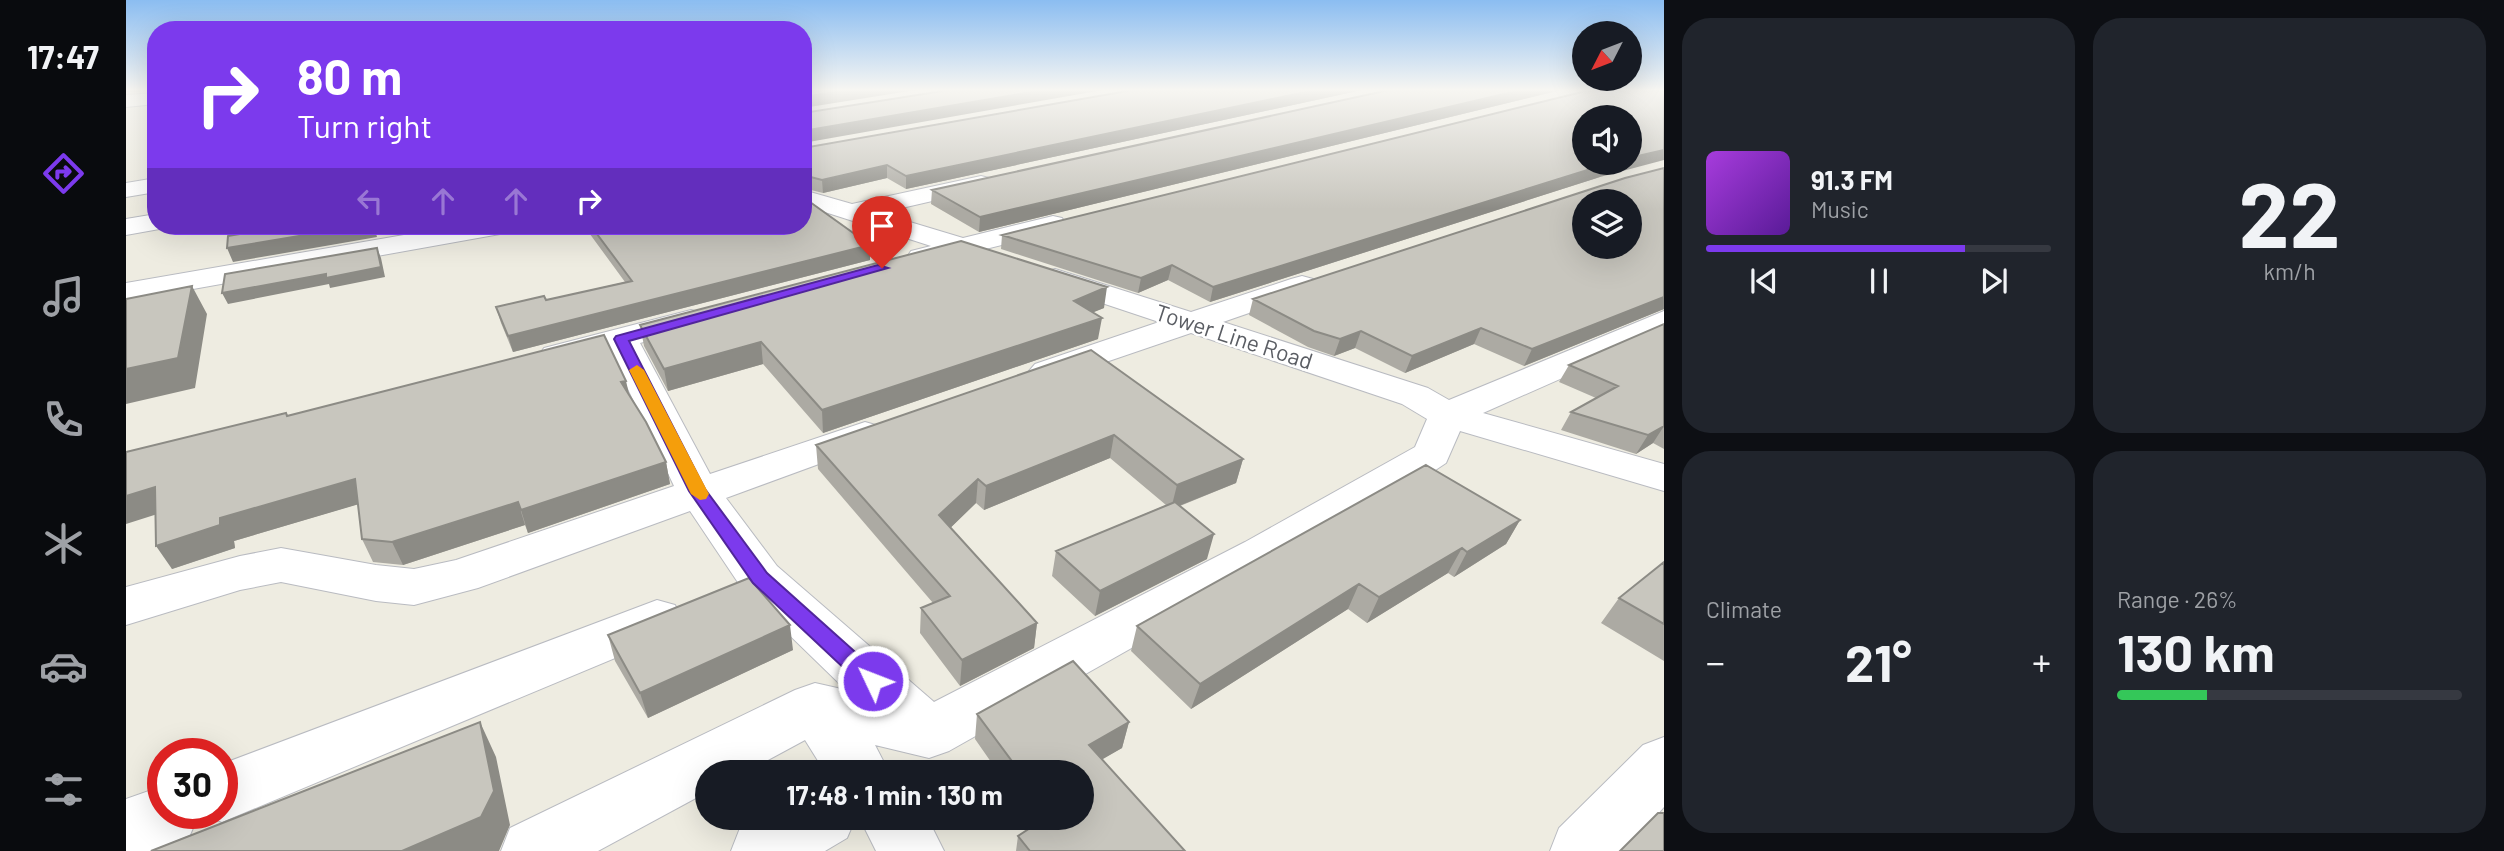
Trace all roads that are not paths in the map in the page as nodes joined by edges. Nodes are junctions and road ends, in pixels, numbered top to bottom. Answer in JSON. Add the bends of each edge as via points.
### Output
{"nodes":[{"id":1,"x":1000,"y":179,"type":"edge"},
{"id":2,"x":147,"y":186,"type":"edge"},
{"id":3,"x":126,"y":190,"type":"edge"},
{"id":4,"x":812,"y":200,"type":"edge"},
{"id":5,"x":853,"y":212,"type":"junction"},
{"id":6,"x":1081,"y":217,"type":"edge"},
{"id":7,"x":147,"y":224,"type":"edge"},
{"id":8,"x":126,"y":227,"type":"edge"},
{"id":9,"x":449,"y":235,"type":"edge"},
{"id":10,"x":960,"y":247,"type":"junction"},
{"id":11,"x":895,"y":264,"type":"edge"},
{"id":12,"x":1320,"y":279,"type":"edge"},
{"id":13,"x":126,"y":292,"type":"edge"},
{"id":14,"x":726,"y":310,"type":"edge"},
{"id":15,"x":1664,"y":321,"type":"edge"},
{"id":16,"x":1188,"y":322,"type":"junction"},
{"id":17,"x":621,"y":339,"type":"junction"},
{"id":18,"x":527,"y":362,"type":"edge"},
{"id":19,"x":1020,"y":380,"type":"edge"},
{"id":20,"x":1447,"y":415,"type":"junction"},
{"id":21,"x":891,"y":424,"type":"edge"},
{"id":22,"x":1664,"y":478,"type":"edge"},
{"id":23,"x":698,"y":491,"type":"junction"},
{"id":24,"x":760,"y":578,"type":"junction"},
{"id":25,"x":126,"y":606,"type":"edge"},
{"id":26,"x":815,"y":706,"type":"junction"},
{"id":27,"x":929,"y":733,"type":"junction"},
{"id":28,"x":851,"y":760,"type":"edge"},
{"id":29,"x":1664,"y":764,"type":"edge"},
{"id":30,"x":238,"y":787,"type":"edge"},
{"id":31,"x":147,"y":822,"type":"edge"},
{"id":32,"x":126,"y":830,"type":"edge"},
{"id":33,"x":801,"y":830,"type":"edge"},
{"id":34,"x":898,"y":830,"type":"edge"},
{"id":35,"x":533,"y":851,"type":"edge"},
{"id":36,"x":763,"y":851,"type":"edge"},
{"id":37,"x":912,"y":851,"type":"edge"},
{"id":38,"x":1583,"y":851,"type":"edge"}],
"edges":[{"from":1,"to":5,"type":"street"},
{"from":2,"to":3,"type":"street"},
{"from":4,"to":5,"type":"street","name":"Tower Line Road"},
{"from":5,"to":10,"type":"street","name":"Tower Line Road"},
{"from":6,"to":10,"type":"street"},
{"from":7,"to":8,"type":"street"},
{"from":9,"to":13,"type":"street"},
{"from":10,"to":11,"type":"street"},
{"from":10,"to":16,"type":"street","name":"Tower Line Road"},
{"from":12,"to":16,"type":"street"},
{"from":14,"to":17,"type":"street"},
{"from":15,"to":20,"type":"street"},
{"from":16,"to":19,"type":"street"},
{"from":16,"to":20,"type":"street","name":"Tower Line Road","via":[[1415,396]]},
{"from":17,"to":18,"type":"street"},
{"from":17,"to":23,"type":"street"},
{"from":20,"to":22,"type":"street","name":"Tower Line Road"},
{"from":20,"to":27,"type":"street","via":[[1432,454],[1386,483]]},
{"from":21,"to":23,"type":"street"},
{"from":23,"to":24,"type":"street"},
{"from":23,"to":25,"type":"street","via":[[461,576],[414,587],[281,565]]},
{"from":24,"to":27,"type":"street"},
{"from":24,"to":30,"type":"street"},
{"from":26,"to":27,"type":"street"},
{"from":26,"to":28,"type":"street"},
{"from":26,"to":35,"type":"street"},
{"from":29,"to":38,"type":"street"},
{"from":31,"to":32,"type":"street"},
{"from":33,"to":36,"type":"street"},
{"from":34,"to":37,"type":"street"}]}
